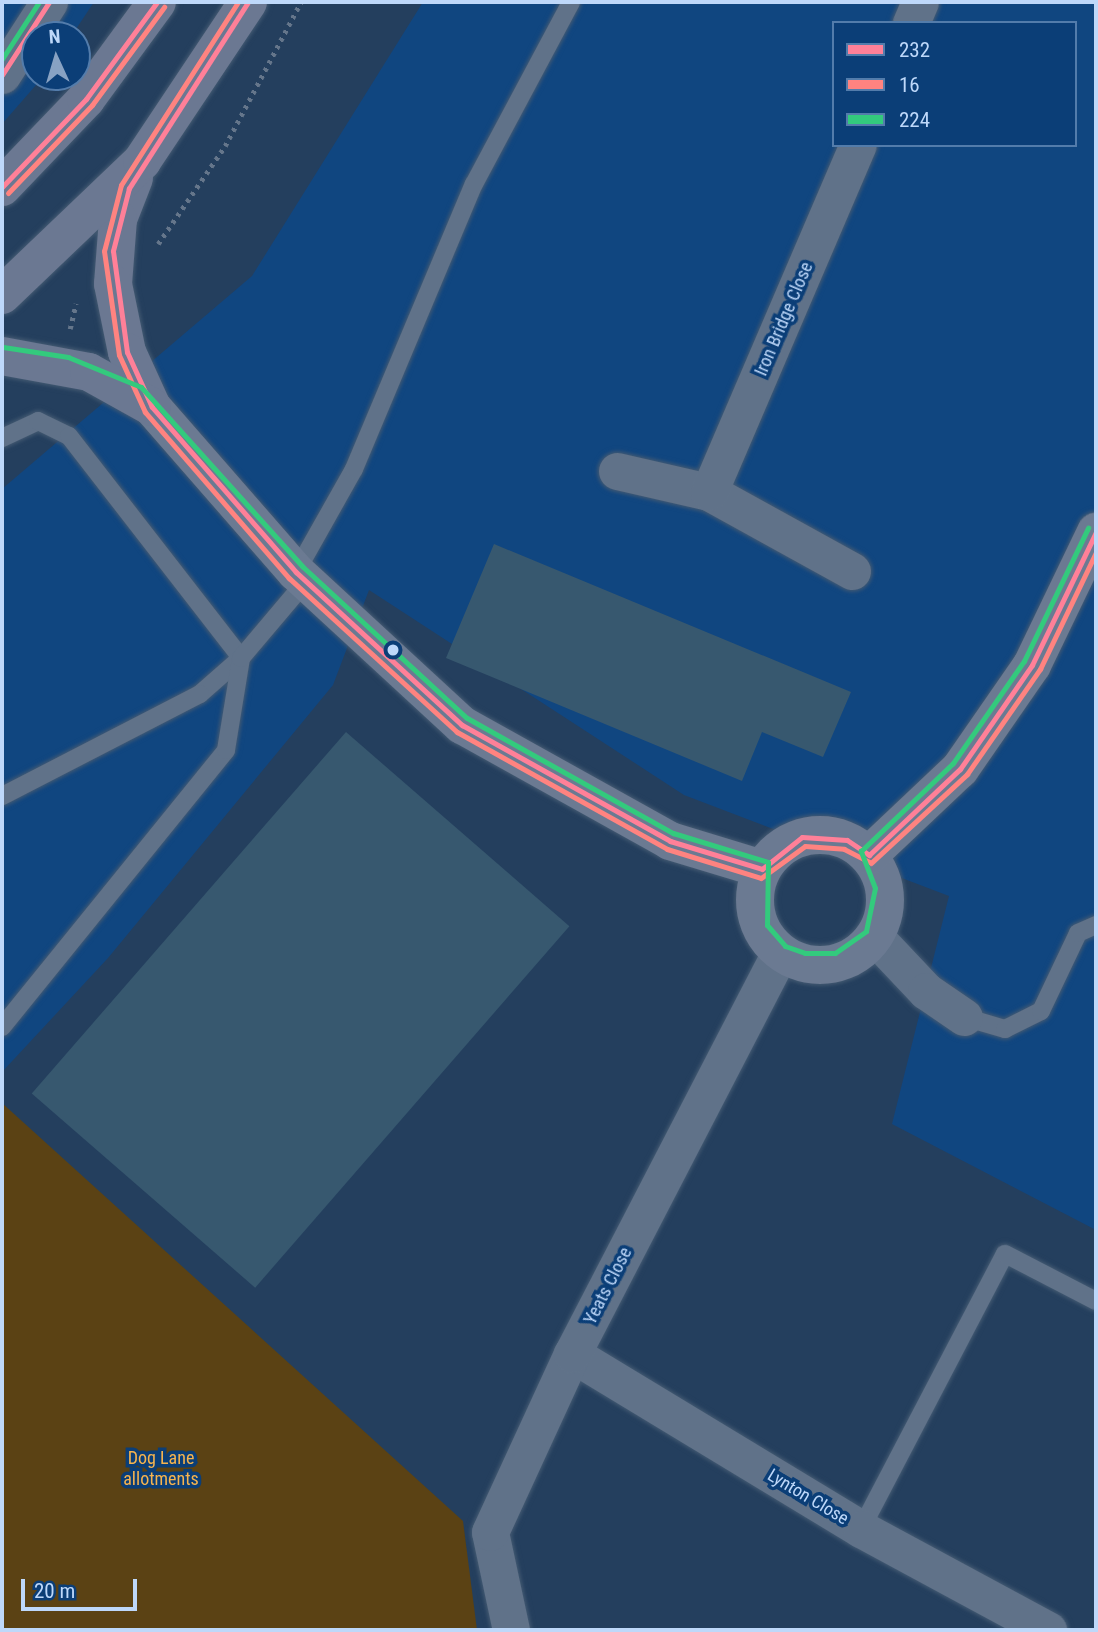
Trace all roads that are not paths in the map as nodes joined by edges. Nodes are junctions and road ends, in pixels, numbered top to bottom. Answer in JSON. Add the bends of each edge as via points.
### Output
{"nodes":[{"id":1,"x":49,"y":2,"type":"edge"},
{"id":2,"x":157,"y":2,"type":"edge"},
{"id":3,"x":248,"y":2,"type":"edge"},
{"id":4,"x":571,"y":2,"type":"edge"},
{"id":5,"x":920,"y":2,"type":"edge"},
{"id":6,"x":912,"y":21,"type":"edge"},
{"id":7,"x":3,"y":73,"type":"edge"},
{"id":8,"x":857,"y":147,"type":"edge"},
{"id":9,"x":142,"y":161,"type":"junction"},
{"id":10,"x":2,"y":187,"type":"edge"},
{"id":11,"x":2,"y":295,"type":"edge"},
{"id":12,"x":2,"y":356,"type":"edge"},
{"id":13,"x":152,"y":407,"type":"junction"},
{"id":14,"x":2,"y":438,"type":"edge"},
{"id":15,"x":617,"y":471,"type":"dead end"},
{"id":16,"x":709,"y":492,"type":"junction"},
{"id":17,"x":1096,"y":533,"type":"edge"},
{"id":18,"x":852,"y":571,"type":"dead end"},
{"id":19,"x":301,"y":576,"type":"junction"},
{"id":20,"x":241,"y":658,"type":"junction"},
{"id":21,"x":2,"y":796,"type":"edge"},
{"id":22,"x":869,"y":855,"type":"junction"},
{"id":23,"x":762,"y":869,"type":"junction"},
{"id":24,"x":1096,"y":925,"type":"edge"},
{"id":25,"x":874,"y":936,"type":"junction"},
{"id":26,"x":780,"y":953,"type":"junction"},
{"id":27,"x":964,"y":1017,"type":"joint"},
{"id":28,"x":2,"y":1027,"type":"edge"},
{"id":29,"x":1096,"y":1301,"type":"edge"},
{"id":30,"x":572,"y":1354,"type":"junction"},
{"id":31,"x":861,"y":1530,"type":"junction"},
{"id":32,"x":511,"y":1630,"type":"edge"},
{"id":33,"x":1048,"y":1630,"type":"edge"}],
"edges":[{"from":1,"to":7,"type":"street"},
{"from":2,"to":10,"type":"highway","via":[[86,99]]},
{"from":3,"to":9,"type":"highway"},
{"from":4,"to":19,"type":"lane","via":[[474,184],[354,469]]},
{"from":5,"to":6,"type":"street"},
{"from":8,"to":16,"type":"street","name":"Iron Bridge Close"},
{"from":9,"to":11,"type":"highway"},
{"from":9,"to":13,"type":"highway","via":[[118,219],[113,284],[127,352]]},
{"from":12,"to":13,"type":"highway","via":[[89,372]]},
{"from":13,"to":19,"type":"main road"},
{"from":14,"to":20,"type":"lane","via":[[38,421],[69,436]]},
{"from":15,"to":16,"type":"street"},
{"from":16,"to":18,"type":"street"},
{"from":17,"to":22,"type":"main road","via":[[1032,665],[960,769]]},
{"from":19,"to":20,"type":"lane"},
{"from":19,"to":23,"type":"main road","via":[[462,725],[670,841]]},
{"from":20,"to":21,"type":"lane","via":[[200,694]]},
{"from":20,"to":28,"type":"lane","via":[[226,750]]},
{"from":22,"to":23,"type":"main road","via":[[846,840],[802,837]]},
{"from":22,"to":25,"type":"main road","via":[[884,887]]},
{"from":23,"to":26,"type":"main road","via":[[755,894],[759,929]]},
{"from":24,"to":27,"type":"lane","via":[[1079,933],[1041,1011],[1005,1029]]},
{"from":25,"to":26,"type":"main road","via":[[838,962],[803,962]]},
{"from":25,"to":27,"type":"street","via":[[926,991]]},
{"from":26,"to":30,"type":"street","name":"Yeats Close"},
{"from":29,"to":31,"type":"lane","via":[[1005,1254]]},
{"from":30,"to":31,"type":"street","name":"Lynton Close"},
{"from":30,"to":32,"type":"street","name":"Yeats Close","via":[[490,1532]]},
{"from":31,"to":33,"type":"street","name":"Lynton Close"}]}
